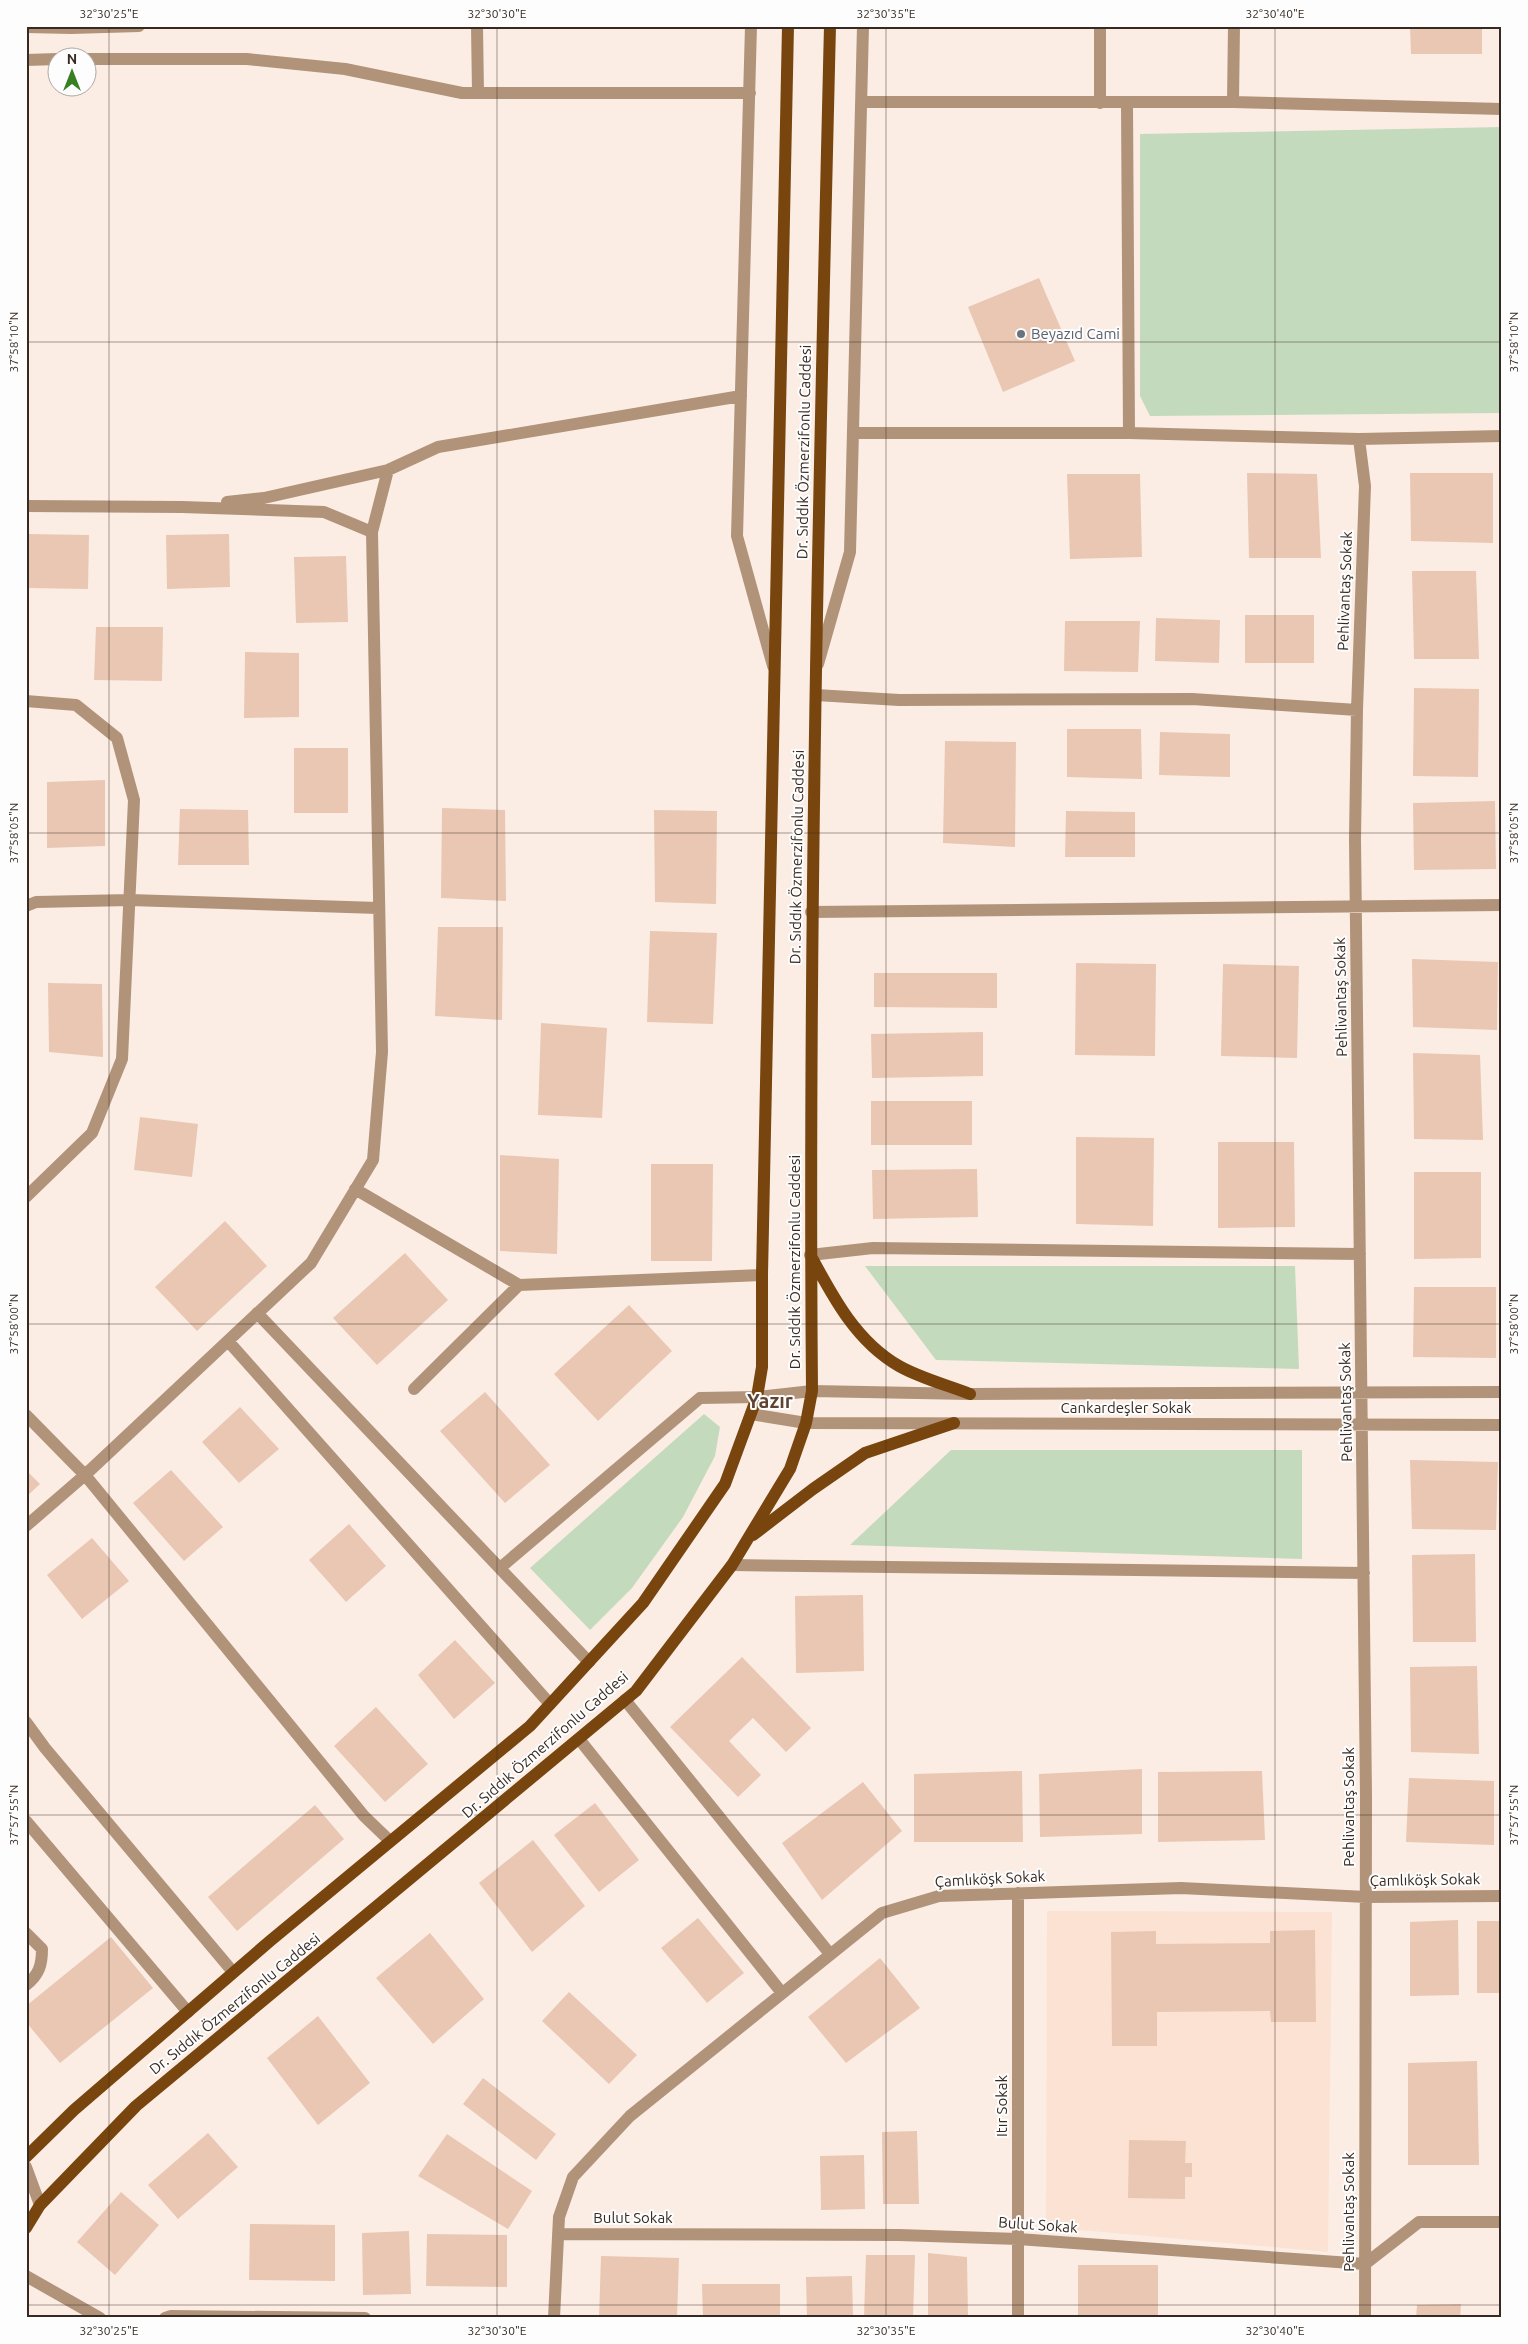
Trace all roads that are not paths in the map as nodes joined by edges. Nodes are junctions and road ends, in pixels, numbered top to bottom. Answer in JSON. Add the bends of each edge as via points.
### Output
{"nodes":[{"id":1,"x":139,"y":26,"type":"edge"},
{"id":2,"x":477,"y":26,"type":"edge"},
{"id":3,"x":752,"y":26,"type":"edge"},
{"id":4,"x":788,"y":26,"type":"edge"},
{"id":5,"x":830,"y":26,"type":"edge"},
{"id":6,"x":863,"y":26,"type":"edge"},
{"id":7,"x":1100,"y":26,"type":"edge"},
{"id":8,"x":1234,"y":26,"type":"edge"},
{"id":9,"x":26,"y":27,"type":"edge"},
{"id":10,"x":98,"y":59,"type":"edge"},
{"id":11,"x":26,"y":60,"type":"edge"},
{"id":12,"x":48,"y":60,"type":"edge"},
{"id":13,"x":750,"y":92,"type":"junction"},
{"id":14,"x":478,"y":93,"type":"junction"},
{"id":15,"x":861,"y":102,"type":"junction"},
{"id":16,"x":1233,"y":102,"type":"junction"},
{"id":17,"x":1100,"y":104,"type":"junction"},
{"id":18,"x":1127,"y":104,"type":"junction"},
{"id":19,"x":1502,"y":109,"type":"edge"},
{"id":20,"x":741,"y":396,"type":"junction"},
{"id":21,"x":853,"y":433,"type":"junction"},
{"id":22,"x":1129,"y":433,"type":"junction"},
{"id":23,"x":1502,"y":436,"type":"edge"},
{"id":24,"x":1359,"y":438,"type":"junction"},
{"id":25,"x":388,"y":470,"type":"junction"},
{"id":26,"x":26,"y":506,"type":"edge"},
{"id":27,"x":182,"y":507,"type":"junction"},
{"id":28,"x":372,"y":532,"type":"junction"},
{"id":29,"x":816,"y":671,"type":"junction"},
{"id":30,"x":775,"y":673,"type":"junction"},
{"id":31,"x":816,"y":695,"type":"junction"},
{"id":32,"x":26,"y":701,"type":"edge"},
{"id":33,"x":1356,"y":710,"type":"junction"},
{"id":34,"x":130,"y":900,"type":"junction"},
{"id":35,"x":1502,"y":905,"type":"edge"},
{"id":36,"x":26,"y":906,"type":"edge"},
{"id":37,"x":1356,"y":906,"type":"junction"},
{"id":38,"x":378,"y":908,"type":"junction"},
{"id":39,"x":811,"y":912,"type":"junction"},
{"id":40,"x":355,"y":1189,"type":"junction"},
{"id":41,"x":26,"y":1197,"type":"edge"},
{"id":42,"x":1360,"y":1254,"type":"junction"},
{"id":43,"x":810,"y":1255,"type":"junction"},
{"id":44,"x":762,"y":1276,"type":"junction"},
{"id":45,"x":519,"y":1285,"type":"junction"},
{"id":46,"x":257,"y":1313,"type":"junction"},
{"id":47,"x":228,"y":1341,"type":"junction"},
{"id":48,"x":414,"y":1389,"type":"dead end"},
{"id":49,"x":812,"y":1391,"type":"junction"},
{"id":50,"x":1362,"y":1391,"type":"junction"},
{"id":51,"x":1502,"y":1392,"type":"edge"},
{"id":52,"x":970,"y":1394,"type":"junction"},
{"id":53,"x":757,"y":1397,"type":"junction"},
{"id":54,"x":751,"y":1414,"type":"junction"},
{"id":55,"x":26,"y":1415,"type":"edge"},
{"id":56,"x":806,"y":1423,"type":"junction"},
{"id":57,"x":954,"y":1423,"type":"junction"},
{"id":58,"x":1362,"y":1425,"type":"junction"},
{"id":59,"x":1502,"y":1425,"type":"edge"},
{"id":60,"x":85,"y":1475,"type":"junction"},
{"id":61,"x":26,"y":1526,"type":"edge"},
{"id":62,"x":747,"y":1540,"type":"junction"},
{"id":63,"x":732,"y":1565,"type":"junction"},
{"id":64,"x":500,"y":1568,"type":"junction"},
{"id":65,"x":1364,"y":1573,"type":"junction"},
{"id":66,"x":589,"y":1662,"type":"junction"},
{"id":67,"x":625,"y":1700,"type":"junction"},
{"id":68,"x":550,"y":1704,"type":"junction"},
{"id":69,"x":26,"y":1722,"type":"edge"},
{"id":70,"x":579,"y":1739,"type":"junction"},
{"id":71,"x":26,"y":1821,"type":"edge"},
{"id":72,"x":390,"y":1841,"type":"junction"},
{"id":73,"x":1018,"y":1893,"type":"junction"},
{"id":74,"x":1502,"y":1896,"type":"edge"},
{"id":75,"x":1366,"y":1898,"type":"junction"},
{"id":76,"x":26,"y":1933,"type":"edge"},
{"id":77,"x":830,"y":1954,"type":"junction"},
{"id":78,"x":234,"y":1972,"type":"junction"},
{"id":79,"x":26,"y":1985,"type":"edge"},
{"id":80,"x":782,"y":1993,"type":"junction"},
{"id":81,"x":188,"y":2012,"type":"junction"},
{"id":82,"x":26,"y":2157,"type":"edge"},
{"id":83,"x":26,"y":2168,"type":"edge"},
{"id":84,"x":40,"y":2205,"type":"junction"},
{"id":85,"x":1502,"y":2222,"type":"edge"},
{"id":86,"x":26,"y":2228,"type":"edge"},
{"id":87,"x":558,"y":2234,"type":"junction"},
{"id":88,"x":1018,"y":2239,"type":"junction"},
{"id":89,"x":1366,"y":2264,"type":"junction"},
{"id":90,"x":26,"y":2276,"type":"edge"},
{"id":91,"x":100,"y":2318,"type":"edge"},
{"id":92,"x":164,"y":2318,"type":"edge"},
{"id":93,"x":365,"y":2318,"type":"edge"},
{"id":94,"x":554,"y":2318,"type":"edge"},
{"id":95,"x":1018,"y":2318,"type":"edge"},
{"id":96,"x":1365,"y":2318,"type":"edge"}],
"edges":[{"from":1,"to":9,"type":"street"},
{"from":2,"to":14,"type":"street"},
{"from":3,"to":13,"type":"street"},
{"from":4,"to":30,"type":"main road","name":"Dr. Sıddık Özmerzifonlu Caddesi"},
{"from":5,"to":29,"type":"main road","name":"Dr. Sıddık Özmerzifonlu Caddesi"},
{"from":6,"to":15,"type":"street"},
{"from":7,"to":17,"type":"street"},
{"from":8,"to":16,"type":"street"},
{"from":10,"to":14,"type":"street","via":[[247,59],[345,69],[462,93]]},
{"from":11,"to":12,"type":"street"},
{"from":13,"to":14,"type":"street"},
{"from":13,"to":20,"type":"street"},
{"from":15,"to":17,"type":"street"},
{"from":15,"to":21,"type":"street"},
{"from":16,"to":18,"type":"street"},
{"from":16,"to":19,"type":"street"},
{"from":17,"to":18,"type":"street"},
{"from":18,"to":22,"type":"street"},
{"from":20,"to":25,"type":"street","via":[[438,447]]},
{"from":20,"to":30,"type":"street","via":[[737,536]]},
{"from":21,"to":22,"type":"street"},
{"from":21,"to":29,"type":"street","via":[[850,552]]},
{"from":22,"to":24,"type":"street"},
{"from":23,"to":24,"type":"street"},
{"from":24,"to":33,"type":"street","name":"Pehlivantaş Sokak","via":[[1365,486]]},
{"from":25,"to":27,"type":"street","via":[[264,498]]},
{"from":25,"to":28,"type":"street"},
{"from":26,"to":27,"type":"street"},
{"from":27,"to":28,"type":"street","via":[[324,512]]},
{"from":28,"to":38,"type":"street"},
{"from":29,"to":31,"type":"main road","name":"Dr. Sıddık Özmerzifonlu Caddesi"},
{"from":30,"to":44,"type":"main road","name":"Dr. Sıddık Özmerzifonlu Caddesi"},
{"from":31,"to":33,"type":"street","via":[[899,700],[1192,699]]},
{"from":31,"to":39,"type":"main road","name":"Dr. Sıddık Özmerzifonlu Caddesi"},
{"from":32,"to":34,"type":"street","via":[[76,705],[117,738],[134,800]]},
{"from":33,"to":37,"type":"street","name":"Pehlivantaş Sokak"},
{"from":34,"to":36,"type":"street","via":[[36,902]]},
{"from":34,"to":38,"type":"street"},
{"from":34,"to":41,"type":"street","via":[[122,1059],[92,1133]]},
{"from":35,"to":37,"type":"street"},
{"from":37,"to":39,"type":"street"},
{"from":37,"to":42,"type":"street","name":"Pehlivantaş Sokak"},
{"from":38,"to":40,"type":"street","via":[[382,1052],[373,1160]]},
{"from":39,"to":43,"type":"main road","name":"Dr. Sıddık Özmerzifonlu Caddesi"},
{"from":40,"to":45,"type":"street"},
{"from":40,"to":46,"type":"street","via":[[311,1263]]},
{"from":42,"to":43,"type":"street","via":[[873,1248]]},
{"from":42,"to":50,"type":"street","name":"Pehlivantaş Sokak"},
{"from":43,"to":49,"type":"main road","name":"Dr. Sıddık Özmerzifonlu Caddesi"},
{"from":43,"to":52,"type":"main road","via":[[830,1293],[864,1339],[900,1366]]},
{"from":44,"to":45,"type":"street"},
{"from":44,"to":53,"type":"main road","name":"Dr. Sıddık Özmerzifonlu Caddesi","via":[[762,1367]]},
{"from":45,"to":48,"type":"street"},
{"from":46,"to":47,"type":"street"},
{"from":46,"to":64,"type":"street"},
{"from":47,"to":60,"type":"street"},
{"from":47,"to":68,"type":"street"},
{"from":49,"to":52,"type":"street","name":"Cankardeşler Sokak"},
{"from":49,"to":53,"type":"street","name":"Cankardeşler Sokak"},
{"from":49,"to":56,"type":"main road","name":"Dr. Sıddık Özmerzifonlu Caddesi"},
{"from":50,"to":51,"type":"street","name":"Cankardeşler Sokak"},
{"from":50,"to":52,"type":"street","name":"Cankardeşler Sokak"},
{"from":50,"to":58,"type":"street","name":"Pehlivantaş Sokak"},
{"from":53,"to":54,"type":"main road","name":"Dr. Sıddık Özmerzifonlu Caddesi"},
{"from":53,"to":64,"type":"street","name":"Cankardeşler Sokak","via":[[700,1398]]},
{"from":54,"to":56,"type":"street","name":"Cankardeşler Sokak"},
{"from":54,"to":66,"type":"main road","name":"Dr. Sıddık Özmerzifonlu Caddesi","via":[[725,1484],[643,1603]]},
{"from":55,"to":60,"type":"street"},
{"from":56,"to":57,"type":"street","name":"Cankardeşler Sokak"},
{"from":56,"to":62,"type":"main road","name":"Dr. Sıddık Özmerzifonlu Caddesi","via":[[790,1470]]},
{"from":57,"to":58,"type":"street","name":"Cankardeşler Sokak"},
{"from":57,"to":62,"type":"main road","via":[[865,1453]]},
{"from":58,"to":59,"type":"street","name":"Cankardeşler Sokak"},
{"from":58,"to":65,"type":"street","name":"Pehlivantaş Sokak"},
{"from":60,"to":61,"type":"street"},
{"from":60,"to":72,"type":"street","via":[[364,1816]]},
{"from":62,"to":63,"type":"main road","name":"Dr. Sıddık Özmerzifonlu Caddesi"},
{"from":63,"to":65,"type":"street"},
{"from":63,"to":67,"type":"main road","name":"Dr. Sıddık Özmerzifonlu Caddesi","via":[[636,1692]]},
{"from":64,"to":66,"type":"street"},
{"from":65,"to":75,"type":"street","name":"Pehlivantaş Sokak"},
{"from":66,"to":68,"type":"main road","name":"Dr. Sıddık Özmerzifonlu Caddesi"},
{"from":67,"to":70,"type":"main road","name":"Dr. Sıddık Özmerzifonlu Caddesi"},
{"from":67,"to":77,"type":"street"},
{"from":68,"to":72,"type":"main road","name":"Dr. Sıddık Özmerzifonlu Caddesi","via":[[530,1726]]},
{"from":69,"to":78,"type":"street"},
{"from":70,"to":80,"type":"street"},
{"from":70,"to":84,"type":"main road","name":"Dr. Sıddık Özmerzifonlu Caddesi","via":[[136,2106]]},
{"from":71,"to":81,"type":"street"},
{"from":72,"to":78,"type":"main road","name":"Dr. Sıddık Özmerzifonlu Caddesi"},
{"from":73,"to":75,"type":"street","name":"Çamlıköşk Sokak","via":[[1181,1888]]},
{"from":73,"to":77,"type":"street","name":"Çamlıköşk Sokak","via":[[938,1896],[882,1913]]},
{"from":73,"to":88,"type":"street","name":"Itır Sokak"},
{"from":74,"to":75,"type":"street","name":"Çamlıköşk Sokak"},
{"from":75,"to":89,"type":"street","name":"Pehlivantaş Sokak"},
{"from":76,"to":79,"type":"street","via":[[42,1949],[42,1964],[36,1978]]},
{"from":77,"to":80,"type":"street","name":"Çamlıköşk Sokak"},
{"from":78,"to":81,"type":"main road","name":"Dr. Sıddık Özmerzifonlu Caddesi"},
{"from":80,"to":87,"type":"street","name":"Çamlıköşk Sokak","via":[[630,2116],[579,2170],[573,2177],[559,2217]]},
{"from":81,"to":82,"type":"main road","name":"Dr. Sıddık Özmerzifonlu Caddesi","via":[[74,2110]]},
{"from":83,"to":84,"type":"street"},
{"from":84,"to":86,"type":"main road","name":"Dr. Sıddık Özmerzifonlu Caddesi"},
{"from":85,"to":89,"type":"street","via":[[1420,2222]]},
{"from":87,"to":88,"type":"street","name":"Bulut Sokak","via":[[899,2235]]},
{"from":87,"to":94,"type":"street","name":"Çamlıköşk Sokak"},
{"from":88,"to":89,"type":"street","name":"Bulut Sokak"},
{"from":88,"to":95,"type":"street","name":"Itır Sokak"},
{"from":89,"to":96,"type":"street","name":"Pehlivantaş Sokak"},
{"from":90,"to":91,"type":"street"},
{"from":92,"to":93,"type":"street"}]}
